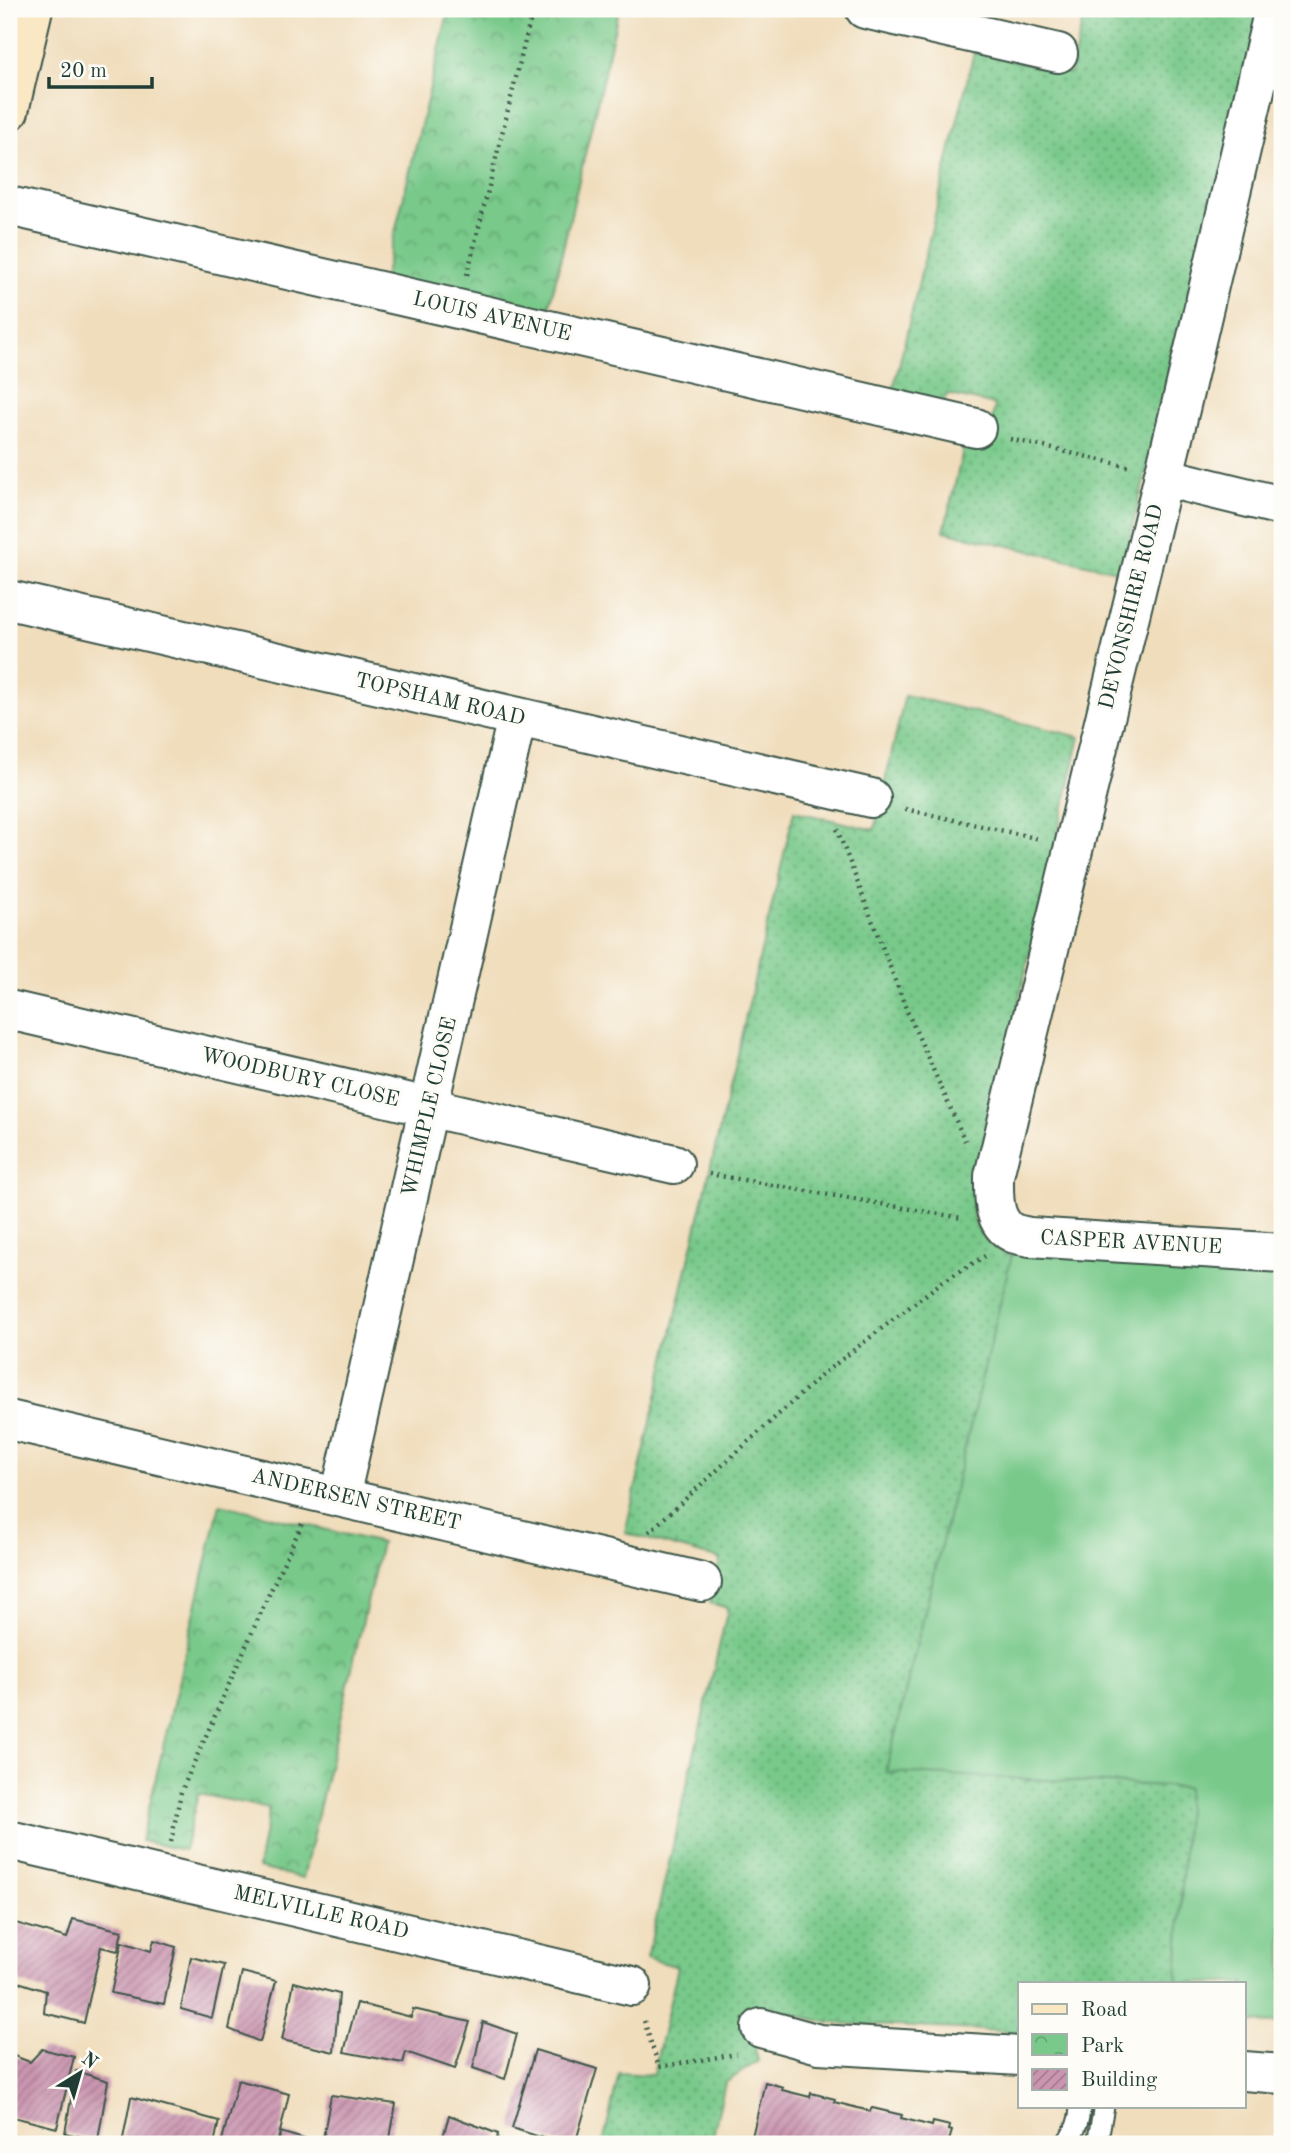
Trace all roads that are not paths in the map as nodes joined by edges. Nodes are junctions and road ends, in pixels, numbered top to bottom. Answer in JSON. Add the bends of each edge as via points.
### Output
{"nodes":[{"id":1,"x":33,"y":9,"type":"edge"},
{"id":2,"x":865,"y":9,"type":"edge"},
{"id":3,"x":1275,"y":9,"type":"edge"},
{"id":4,"x":1058,"y":54,"type":"dead end"},
{"id":5,"x":1270,"y":82,"type":"edge"},
{"id":6,"x":9,"y":111,"type":"edge"},
{"id":7,"x":9,"y":206,"type":"edge"},
{"id":8,"x":976,"y":428,"type":"road end"},
{"id":9,"x":1163,"y":477,"type":"junction"},
{"id":10,"x":1282,"y":506,"type":"edge"},
{"id":11,"x":9,"y":600,"type":"edge"},
{"id":12,"x":517,"y":717,"type":"junction"},
{"id":13,"x":871,"y":799,"type":"road end"},
{"id":14,"x":9,"y":1010,"type":"edge"},
{"id":15,"x":430,"y":1108,"type":"junction"},
{"id":16,"x":674,"y":1164,"type":"road end"},
{"id":17,"x":1000,"y":1210,"type":"joint"},
{"id":18,"x":1282,"y":1253,"type":"edge"},
{"id":19,"x":9,"y":1420,"type":"edge"},
{"id":20,"x":326,"y":1493,"type":"junction"},
{"id":21,"x":702,"y":1582,"type":"dead end"},
{"id":22,"x":9,"y":1840,"type":"edge"},
{"id":23,"x":632,"y":1986,"type":"road end"},
{"id":24,"x":761,"y":2028,"type":"road end"},
{"id":25,"x":1018,"y":2056,"type":"edge"},
{"id":26,"x":1246,"y":2071,"type":"edge"},
{"id":27,"x":1282,"y":2074,"type":"edge"},
{"id":28,"x":1080,"y":2108,"type":"edge"},
{"id":29,"x":1104,"y":2108,"type":"edge"},
{"id":30,"x":1065,"y":2144,"type":"edge"},
{"id":31,"x":1097,"y":2144,"type":"edge"}],
"edges":[{"from":1,"to":6,"type":"street"},
{"from":2,"to":4,"type":"street"},
{"from":3,"to":5,"type":"street","name":"DEVONSHIRE ROAD"},
{"from":5,"to":9,"type":"street","name":"DEVONSHIRE ROAD"},
{"from":7,"to":8,"type":"street","name":"LOUIS AVENUE"},
{"from":9,"to":10,"type":"street"},
{"from":9,"to":17,"type":"street","name":"DEVONSHIRE ROAD","via":[[1074,844]]},
{"from":11,"to":12,"type":"street","name":"TOPSHAM ROAD"},
{"from":12,"to":13,"type":"street","name":"TOPSHAM ROAD"},
{"from":12,"to":15,"type":"street","name":"WHIMPLE CLOSE"},
{"from":14,"to":15,"type":"street","name":"WOODBURY CLOSE"},
{"from":15,"to":16,"type":"street","name":"WOODBURY CLOSE"},
{"from":15,"to":20,"type":"street","name":"WHIMPLE CLOSE"},
{"from":17,"to":18,"type":"street","name":"CASPER AVENUE","via":[[1030,1237]]},
{"from":19,"to":20,"type":"street","name":"ANDERSEN STREET"},
{"from":20,"to":21,"type":"street","name":"ANDERSEN STREET"},
{"from":22,"to":23,"type":"street","name":"MELVILLE ROAD"},
{"from":24,"to":25,"type":"street","via":[[819,2044]]},
{"from":26,"to":27,"type":"street"},
{"from":28,"to":30,"type":"lane","via":[[1076,2128]]},
{"from":29,"to":31,"type":"lane"}]}
